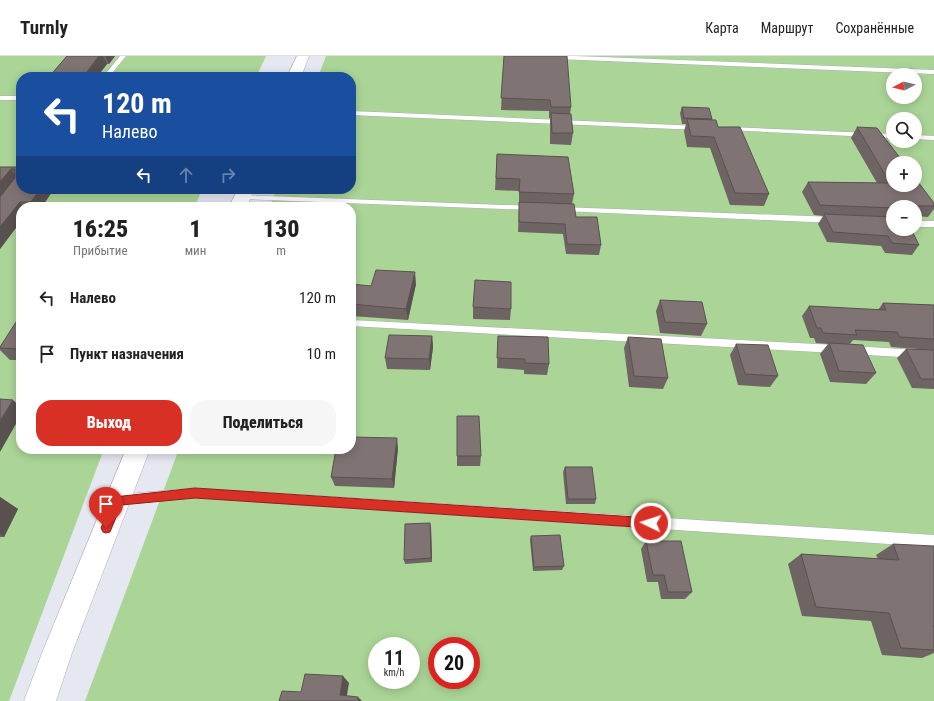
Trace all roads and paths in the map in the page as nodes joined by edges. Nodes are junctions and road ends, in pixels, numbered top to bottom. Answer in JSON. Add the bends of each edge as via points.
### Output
{"nodes":[{"id":1,"x":123,"y":56,"type":"edge"},
{"id":2,"x":303,"y":56,"type":"edge"},
{"id":3,"x":531,"y":56,"type":"edge"},
{"id":4,"x":110,"y":72,"type":"edge"},
{"id":5,"x":296,"y":72,"type":"edge"},
{"id":6,"x":934,"y":72,"type":"edge"},
{"id":7,"x":0,"y":98,"type":"edge"},
{"id":8,"x":16,"y":98,"type":"edge"},
{"id":9,"x":356,"y":113,"type":"edge"},
{"id":10,"x":710,"y":129,"type":"edge"},
{"id":11,"x":718,"y":129,"type":"edge"},
{"id":12,"x":886,"y":136,"type":"edge"},
{"id":13,"x":922,"y":137,"type":"edge"},
{"id":14,"x":934,"y":138,"type":"edge"},
{"id":15,"x":242,"y":198,"type":"edge"},
{"id":16,"x":353,"y":202,"type":"edge"},
{"id":17,"x":356,"y":202,"type":"edge"},
{"id":18,"x":845,"y":221,"type":"edge"},
{"id":19,"x":922,"y":224,"type":"edge"},
{"id":20,"x":934,"y":224,"type":"edge"},
{"id":21,"x":356,"y":323,"type":"edge"},
{"id":22,"x":934,"y":355,"type":"edge"},
{"id":23,"x":136,"y":454,"type":"edge"},
{"id":24,"x":117,"y":500,"type":"junction"},
{"id":25,"x":934,"y":541,"type":"edge"},
{"id":26,"x":40,"y":701,"type":"edge"}],
"edges":[{"from":1,"to":4,"type":"lane"},
{"from":2,"to":5,"type":"street"},
{"from":3,"to":6,"type":"lane"},
{"from":7,"to":8,"type":"lane"},
{"from":9,"to":10,"type":"lane"},
{"from":11,"to":12,"type":"lane"},
{"from":13,"to":14,"type":"lane"},
{"from":15,"to":16,"type":"lane"},
{"from":17,"to":18,"type":"lane"},
{"from":19,"to":20,"type":"lane"},
{"from":21,"to":22,"type":"lane"},
{"from":23,"to":24,"type":"street"},
{"from":24,"to":25,"type":"lane","via":[[195,493]]},
{"from":24,"to":26,"type":"street"}]}
